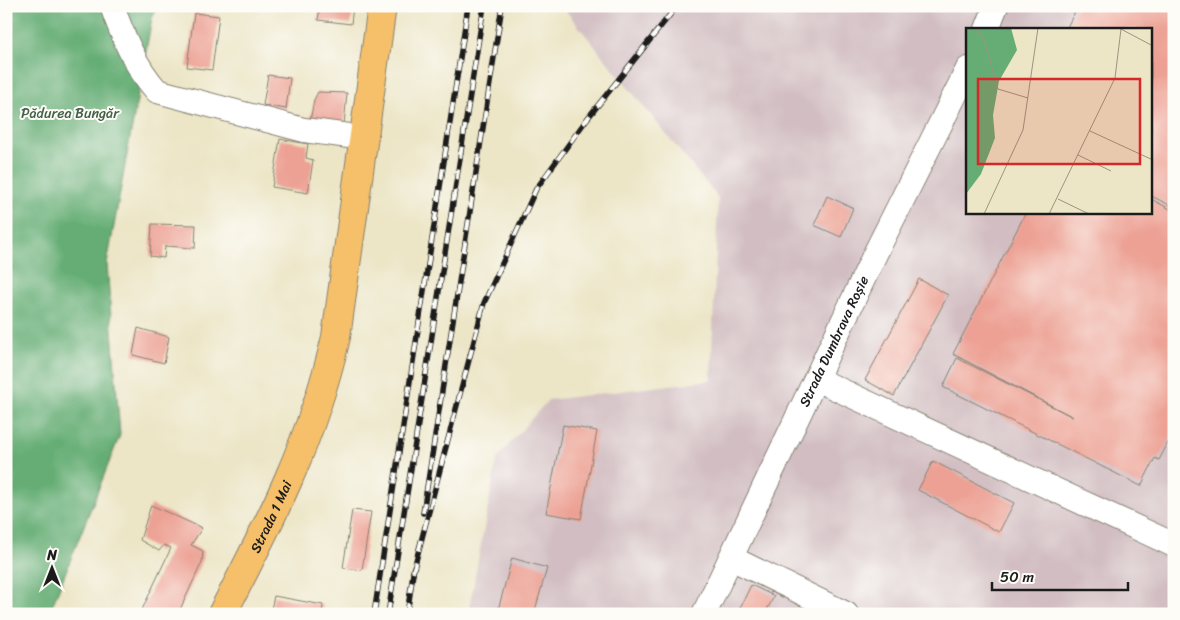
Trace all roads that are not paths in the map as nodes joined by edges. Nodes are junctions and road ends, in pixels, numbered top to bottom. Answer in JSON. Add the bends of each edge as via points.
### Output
{"nodes":[{"id":1,"x":112,"y":6,"type":"edge"},
{"id":2,"x":382,"y":6,"type":"edge"},
{"id":3,"x":996,"y":6,"type":"edge"},
{"id":4,"x":987,"y":28,"type":"edge"},
{"id":5,"x":966,"y":73,"type":"edge"},
{"id":6,"x":364,"y":138,"type":"junction"},
{"id":7,"x":816,"y":379,"type":"junction"},
{"id":8,"x":1174,"y":546,"type":"edge"},
{"id":9,"x":731,"y":558,"type":"junction"},
{"id":10,"x":222,"y":614,"type":"edge"},
{"id":11,"x":704,"y":614,"type":"edge"},
{"id":12,"x":846,"y":614,"type":"edge"}],
"edges":[{"from":1,"to":6,"type":"street","via":[[125,42],[145,78],[157,91],[304,130]]},
{"from":2,"to":6,"type":"highway","name":"Strada 1 Mai"},
{"from":3,"to":4,"type":"street"},
{"from":5,"to":7,"type":"street","name":"Strada Dumbrava Roșie"},
{"from":6,"to":10,"type":"highway","name":"Strada 1 Mai","via":[[336,337],[314,419],[279,505]]},
{"from":7,"to":8,"type":"street"},
{"from":7,"to":9,"type":"street","name":"Strada Dumbrava Roșie"},
{"from":9,"to":11,"type":"street","name":"Strada Dumbrava Roșie"},
{"from":9,"to":12,"type":"street"}]}
